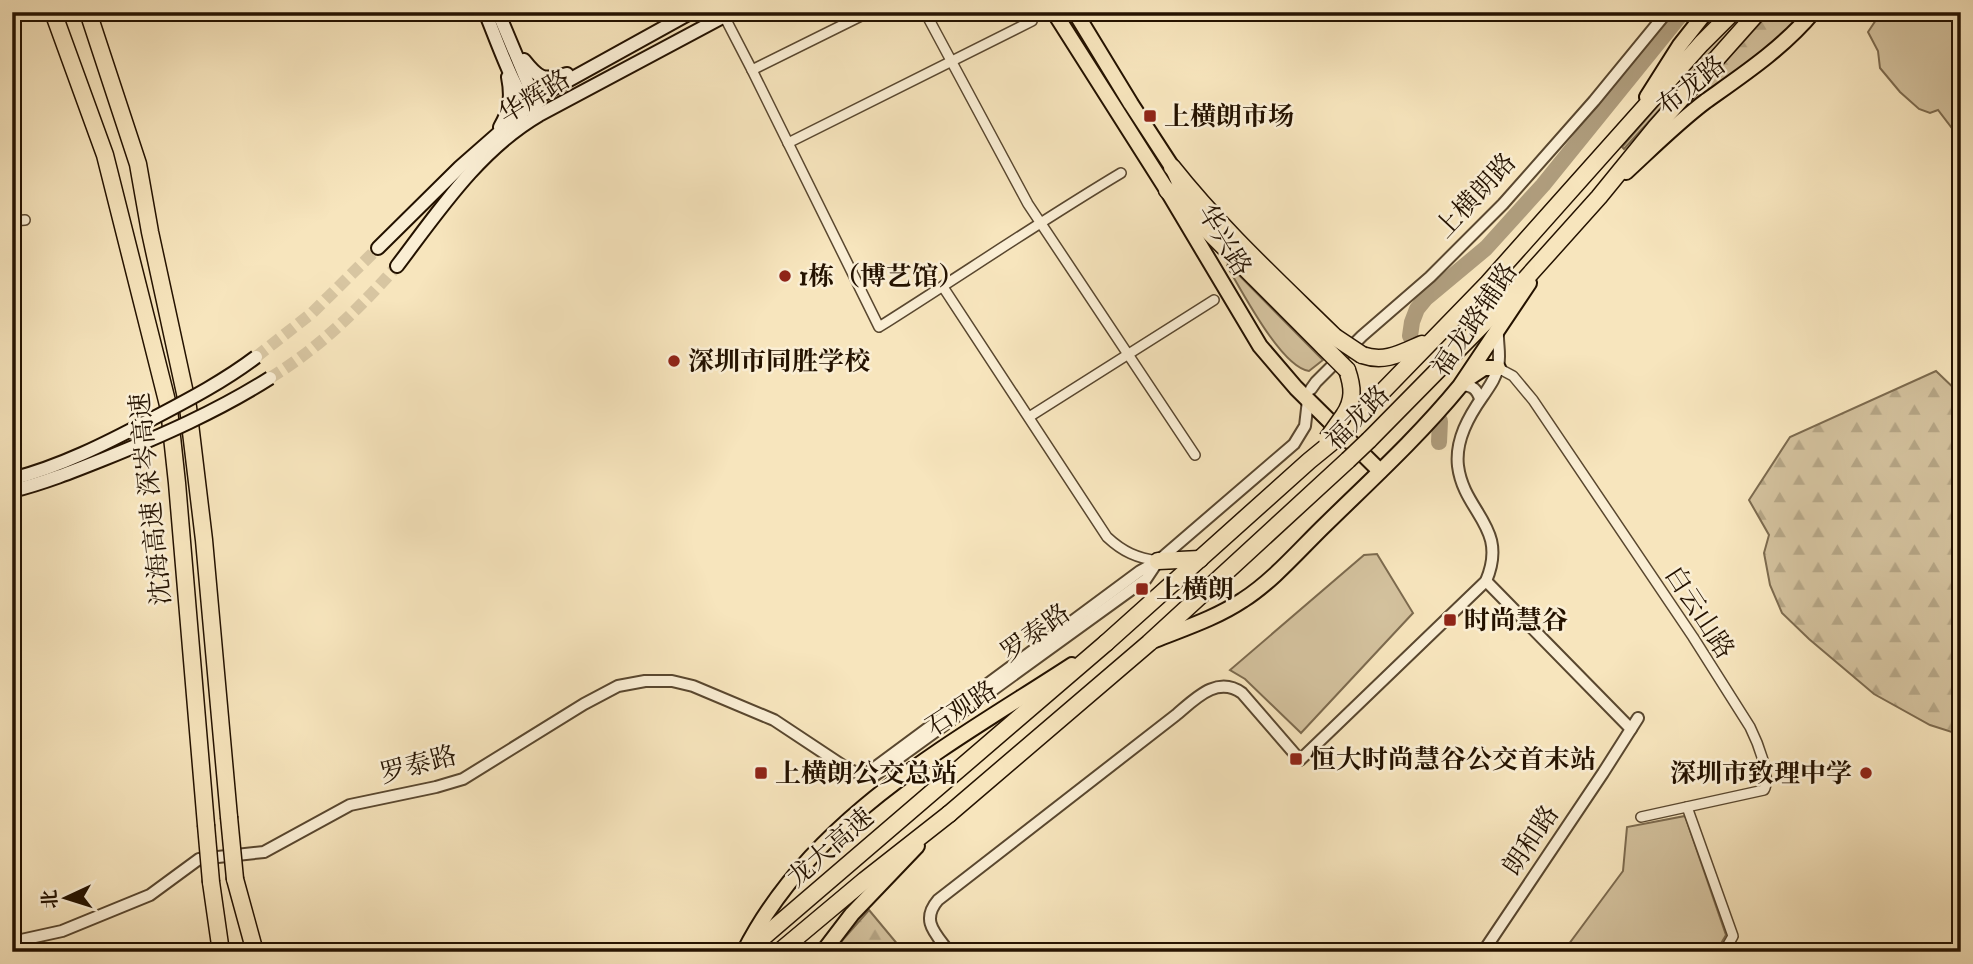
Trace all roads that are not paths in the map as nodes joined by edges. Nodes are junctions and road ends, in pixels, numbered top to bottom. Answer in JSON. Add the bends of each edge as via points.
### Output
{"nodes":[{"id":1,"x":53,"y":12,"type":"edge"},
{"id":2,"x":88,"y":12,"type":"edge"},
{"id":3,"x":485,"y":12,"type":"edge"},
{"id":4,"x":498,"y":12,"type":"edge"},
{"id":5,"x":692,"y":12,"type":"edge"},
{"id":6,"x":869,"y":12,"type":"edge"},
{"id":7,"x":925,"y":12,"type":"edge"},
{"id":8,"x":1054,"y":12,"type":"edge"},
{"id":9,"x":1075,"y":12,"type":"edge"},
{"id":10,"x":1667,"y":12,"type":"edge"},
{"id":11,"x":1706,"y":12,"type":"edge"},
{"id":12,"x":1732,"y":12,"type":"edge"},
{"id":13,"x":1758,"y":12,"type":"edge"},
{"id":14,"x":1813,"y":12,"type":"edge"},
{"id":15,"x":726,"y":14,"type":"edge"},
{"id":16,"x":1032,"y":21,"type":"dead end"},
{"id":17,"x":507,"y":48,"type":"junction"},
{"id":18,"x":951,"y":62,"type":"junction"},
{"id":19,"x":594,"y":65,"type":"junction"},
{"id":20,"x":752,"y":70,"type":"junction"},
{"id":21,"x":531,"y":103,"type":"junction"},
{"id":22,"x":539,"y":115,"type":"junction"},
{"id":23,"x":1632,"y":121,"type":"junction"},
{"id":24,"x":495,"y":136,"type":"junction"},
{"id":25,"x":788,"y":143,"type":"junction"},
{"id":26,"x":1172,"y":167,"type":"junction"},
{"id":27,"x":1121,"y":173,"type":"dead end"},
{"id":28,"x":1167,"y":190,"type":"junction"},
{"id":29,"x":1599,"y":197,"type":"junction"},
{"id":30,"x":25,"y":220,"type":"dead end"},
{"id":31,"x":12,"y":221,"type":"edge"},
{"id":32,"x":1040,"y":222,"type":"junction"},
{"id":33,"x":1197,"y":222,"type":"junction"},
{"id":34,"x":378,"y":248,"type":"tunnel mouth"},
{"id":35,"x":1546,"y":255,"type":"junction"},
{"id":36,"x":397,"y":266,"type":"tunnel mouth"},
{"id":37,"x":943,"y":287,"type":"junction"},
{"id":38,"x":1214,"y":300,"type":"dead end"},
{"id":39,"x":1500,"y":324,"type":"junction"},
{"id":40,"x":1431,"y":340,"type":"junction"},
{"id":41,"x":1330,"y":343,"type":"junction"},
{"id":42,"x":1129,"y":354,"type":"junction"},
{"id":43,"x":256,"y":357,"type":"tunnel mouth"},
{"id":44,"x":1498,"y":368,"type":"junction"},
{"id":45,"x":270,"y":378,"type":"tunnel mouth"},
{"id":46,"x":1460,"y":386,"type":"junction"},
{"id":47,"x":1310,"y":395,"type":"junction"},
{"id":48,"x":1480,"y":399,"type":"junction"},
{"id":49,"x":1029,"y":417,"type":"junction"},
{"id":50,"x":1348,"y":419,"type":"junction"},
{"id":51,"x":1195,"y":455,"type":"dead end"},
{"id":52,"x":1380,"y":471,"type":"junction"},
{"id":53,"x":12,"y":479,"type":"edge"},
{"id":54,"x":12,"y":491,"type":"edge"},
{"id":55,"x":1200,"y":559,"type":"junction"},
{"id":56,"x":1158,"y":561,"type":"junction"},
{"id":57,"x":1486,"y":581,"type":"junction"},
{"id":58,"x":1149,"y":642,"type":"junction"},
{"id":59,"x":1105,"y":643,"type":"junction"},
{"id":60,"x":1638,"y":718,"type":"dead end"},
{"id":61,"x":1631,"y":729,"type":"junction"},
{"id":62,"x":1687,"y":807,"type":"junction"},
{"id":63,"x":949,"y":814,"type":"junction"},
{"id":64,"x":1641,"y":817,"type":"dead end"},
{"id":65,"x":235,"y":879,"type":"junction"},
{"id":66,"x":12,"y":942,"type":"edge"},
{"id":67,"x":221,"y":952,"type":"edge"},
{"id":68,"x":243,"y":952,"type":"edge"},
{"id":69,"x":255,"y":952,"type":"edge"},
{"id":70,"x":745,"y":952,"type":"edge"},
{"id":71,"x":779,"y":952,"type":"edge"},
{"id":72,"x":823,"y":952,"type":"edge"},
{"id":73,"x":949,"y":952,"type":"edge"},
{"id":74,"x":1283,"y":952,"type":"edge"},
{"id":75,"x":1313,"y":952,"type":"edge"},
{"id":76,"x":1483,"y":952,"type":"edge"},
{"id":77,"x":1724,"y":952,"type":"edge"}],
"edges":[{"from":1,"to":67,"type":"highway","name":"沈海高速 深岑高速","bridge":true,"via":[[105,155],[169,409]]},
{"from":2,"to":65,"type":"highway","name":"沈海高速 深岑高速","bridge":true,"via":[[138,164],[188,407]]},
{"from":3,"to":17,"type":"main road"},
{"from":4,"to":17,"type":"main road"},
{"from":5,"to":19,"type":"main road","name":"华辉路"},
{"from":6,"to":20,"type":"street"},
{"from":7,"to":18,"type":"street"},
{"from":8,"to":28,"type":"main road","name":"华兴路"},
{"from":9,"to":26,"type":"main road","name":"华兴路"},
{"from":10,"to":47,"type":"street","name":"上横朗路","via":[[1503,204],[1362,336],[1316,382]]},
{"from":11,"to":23,"type":"main road","name":"布龙路"},
{"from":12,"to":23,"type":"highway","name":"福龙路"},
{"from":13,"to":29,"type":"highway","name":"福龙路"},
{"from":14,"to":29,"type":"main road","name":"布龙路","via":[[1742,76],[1678,124]]},
{"from":15,"to":20,"type":"street"},
{"from":15,"to":22,"type":"main road","name":"华辉路"},
{"from":16,"to":18,"type":"street"},
{"from":17,"to":19,"type":"main road","via":[[543,78]]},
{"from":17,"to":21,"type":"main road"},
{"from":17,"to":24,"type":"main road","via":[[510,100],[508,114]]},
{"from":18,"to":25,"type":"street"},
{"from":18,"to":32,"type":"street"},
{"from":19,"to":21,"type":"main road","name":"华辉路"},
{"from":20,"to":25,"type":"street"},
{"from":21,"to":22,"type":"main road"},
{"from":21,"to":24,"type":"main road","name":"华辉路"},
{"from":22,"to":36,"type":"main road","name":"华辉路","via":[[477,166]]},
{"from":23,"to":40,"type":"highway","name":"福龙路"},
{"from":24,"to":34,"type":"main road","name":"华辉路"},
{"from":25,"to":37,"type":"street","via":[[878,327]]},
{"from":26,"to":33,"type":"main road","name":"华兴路"},
{"from":26,"to":41,"type":"highway"},
{"from":27,"to":32,"type":"street"},
{"from":28,"to":33,"type":"highway"},
{"from":28,"to":47,"type":"main road","name":"华兴路","via":[[1260,346],[1278,370]]},
{"from":29,"to":35,"type":"highway","name":"福龙路"},
{"from":30,"to":31,"type":"street"},
{"from":32,"to":37,"type":"street"},
{"from":32,"to":42,"type":"street"},
{"from":33,"to":41,"type":"highway"},
{"from":33,"to":47,"type":"main road","name":"华兴路","via":[[1267,340]]},
{"from":35,"to":39,"type":"main road","name":"福龙路辅路"},
{"from":35,"to":58,"type":"highway","name":"福龙路","bridge":true,"via":[[1369,440]]},
{"from":37,"to":49,"type":"street"},
{"from":38,"to":42,"type":"street"},
{"from":39,"to":44,"type":"street"},
{"from":39,"to":46,"type":"main road","name":"福龙路辅路"},
{"from":40,"to":41,"type":"highway","bridge":true,"via":[[1383,359]]},
{"from":40,"to":50,"type":"highway","name":"福龙路"},
{"from":41,"to":50,"type":"highway","bridge":true,"via":[[1347,370],[1352,391]]},
{"from":42,"to":49,"type":"street"},
{"from":42,"to":51,"type":"street"},
{"from":43,"to":53,"type":"main road","bridge":true,"via":[[111,440]]},
{"from":44,"to":46,"type":"main road","via":[[1477,371]]},
{"from":44,"to":48,"type":"street"},
{"from":44,"to":62,"type":"street","name":"白云山路","via":[[1513,376],[1533,400],[1756,739],[1767,788]]},
{"from":45,"to":54,"type":"main road","bridge":true,"via":[[158,437]]},
{"from":46,"to":48,"type":"street","via":[[1474,388]]},
{"from":46,"to":52,"type":"main road","name":"福龙路辅路"},
{"from":47,"to":52,"type":"main road","name":"华兴路"},
{"from":47,"to":56,"type":"street","name":"罗泰路","via":[[1305,426],[1294,444]]},
{"from":48,"to":57,"type":"street","via":[[1461,436],[1457,463],[1465,489],[1490,531],[1493,558]]},
{"from":49,"to":56,"type":"street","via":[[1107,537],[1128,554]]},
{"from":50,"to":55,"type":"highway","name":"福龙路","via":[[1309,461]]},
{"from":52,"to":58,"type":"main road","name":"福龙路辅路","via":[[1247,598]]},
{"from":55,"to":56,"type":"highway"},
{"from":55,"to":59,"type":"highway","name":"福龙路"},
{"from":56,"to":66,"type":"street","name":"罗泰路","via":[[864,776],[774,720],[693,685],[658,681],[618,686],[463,779],[350,805],[264,852],[199,859],[150,895],[49,936]]},
{"from":57,"to":61,"type":"street"},
{"from":57,"to":73,"type":"street","via":[[1300,760],[1236,689],[1204,691],[938,900],[929,916],[931,927]]},
{"from":58,"to":63,"type":"highway","name":"福龙路"},
{"from":59,"to":70,"type":"highway","name":"龙大高速"},
{"from":59,"to":70,"type":"main road","name":"石观路","via":[[866,805],[783,889]]},
{"from":60,"to":61,"type":"street","name":"朗和路"},
{"from":61,"to":76,"type":"street","name":"朗和路"},
{"from":62,"to":64,"type":"street","name":"白云山路"},
{"from":62,"to":77,"type":"street","via":[[1733,936]]},
{"from":63,"to":71,"type":"highway","name":"龙大高速"},
{"from":63,"to":72,"type":"main road","via":[[859,906]]},
{"from":65,"to":68,"type":"highway"},
{"from":65,"to":69,"type":"highway"},
{"from":74,"to":75,"type":"street"}]}
